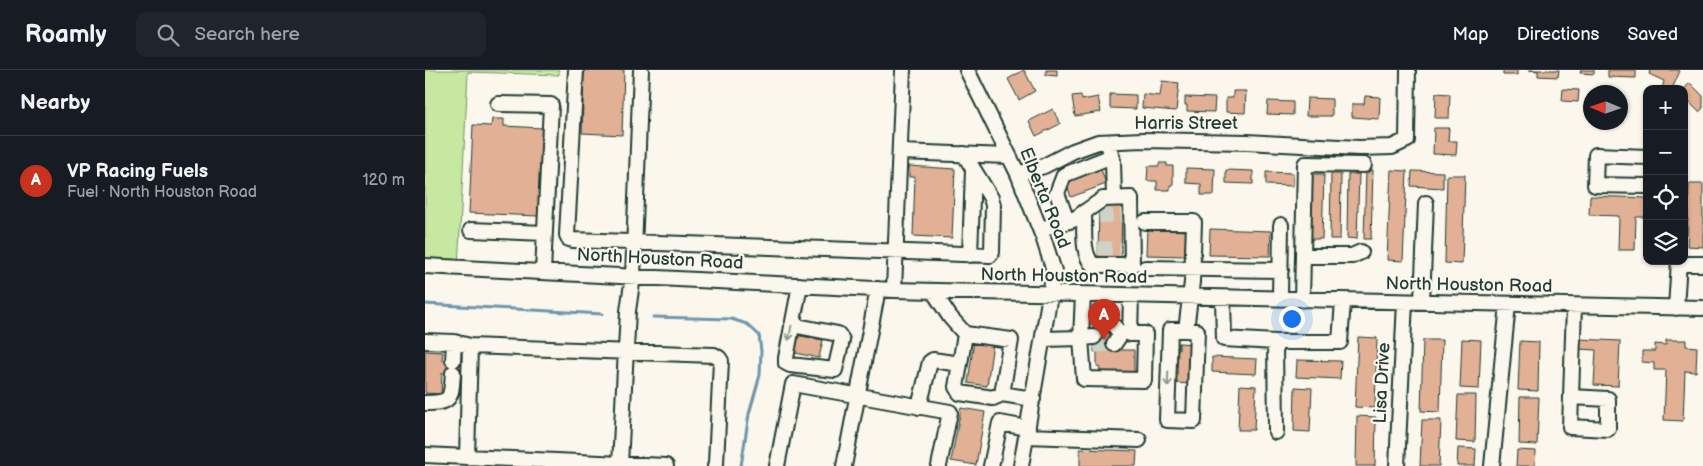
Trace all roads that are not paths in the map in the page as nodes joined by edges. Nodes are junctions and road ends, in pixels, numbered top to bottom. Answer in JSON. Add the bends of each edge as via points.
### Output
{"nodes":[{"id":1,"x":576,"y":70,"type":"edge"},
{"id":2,"x":641,"y":70,"type":"edge"},
{"id":3,"x":903,"y":70,"type":"edge"},
{"id":4,"x":967,"y":70,"type":"edge"},
{"id":5,"x":1409,"y":70,"type":"edge"},
{"id":6,"x":498,"y":104,"type":"dead end"},
{"id":7,"x":1108,"y":142,"type":"junction"},
{"id":8,"x":900,"y":152,"type":"junction"},
{"id":9,"x":964,"y":154,"type":"junction"},
{"id":10,"x":1008,"y":156,"type":"junction"},
{"id":11,"x":1112,"y":156,"type":"junction"},
{"id":12,"x":1643,"y":157,"type":"edge"},
{"id":13,"x":1364,"y":165,"type":"dead end"},
{"id":14,"x":973,"y":170,"type":"junction"},
{"id":15,"x":1018,"y":174,"type":"junction"},
{"id":16,"x":1643,"y":186,"type":"edge"},
{"id":17,"x":1114,"y":198,"type":"junction"},
{"id":18,"x":1426,"y":202,"type":"dead end"},
{"id":19,"x":1084,"y":214,"type":"junction"},
{"id":20,"x":1099,"y":216,"type":"tunnel mouth"},
{"id":21,"x":1067,"y":221,"type":"junction"},
{"id":22,"x":1145,"y":222,"type":"dead end"},
{"id":23,"x":1281,"y":225,"type":"dead end"},
{"id":24,"x":1040,"y":229,"type":"junction"},
{"id":25,"x":471,"y":230,"type":"dead end"},
{"id":26,"x":545,"y":233,"type":"junction"},
{"id":27,"x":634,"y":242,"type":"junction"},
{"id":28,"x":895,"y":252,"type":"junction"},
{"id":29,"x":1361,"y":252,"type":"dead end"},
{"id":30,"x":970,"y":255,"type":"junction"},
{"id":31,"x":1303,"y":256,"type":"junction"},
{"id":32,"x":1688,"y":263,"type":"edge"},
{"id":33,"x":1703,"y":264,"type":"edge"},
{"id":34,"x":1679,"y":265,"type":"edge"},
{"id":35,"x":425,"y":266,"type":"edge"},
{"id":36,"x":1145,"y":268,"type":"dead end"},
{"id":37,"x":1193,"y":269,"type":"junction"},
{"id":38,"x":1281,"y":270,"type":"junction"},
{"id":39,"x":543,"y":272,"type":"junction"},
{"id":40,"x":633,"y":276,"type":"junction"},
{"id":41,"x":800,"y":285,"type":"junction"},
{"id":42,"x":878,"y":289,"type":"junction"},
{"id":43,"x":894,"y":290,"type":"junction"},
{"id":44,"x":933,"y":291,"type":"junction"},
{"id":45,"x":1051,"y":294,"type":"junction"},
{"id":46,"x":1083,"y":295,"type":"junction"},
{"id":47,"x":1131,"y":296,"type":"junction"},
{"id":48,"x":1190,"y":298,"type":"junction"},
{"id":49,"x":1223,"y":298,"type":"junction"},
{"id":50,"x":1281,"y":299,"type":"junction"},
{"id":51,"x":1302,"y":300,"type":"junction"},
{"id":52,"x":1343,"y":301,"type":"junction"},
{"id":53,"x":1405,"y":302,"type":"junction"},
{"id":54,"x":1422,"y":302,"type":"junction"},
{"id":55,"x":1508,"y":304,"type":"junction"},
{"id":56,"x":1575,"y":306,"type":"junction"},
{"id":57,"x":1676,"y":308,"type":"junction"},
{"id":58,"x":1703,"y":308,"type":"edge"},
{"id":59,"x":792,"y":325,"type":"junction"},
{"id":60,"x":1192,"y":330,"type":"junction"},
{"id":61,"x":965,"y":334,"type":"junction"},
{"id":62,"x":1088,"y":337,"type":"junction"},
{"id":63,"x":1043,"y":339,"type":"junction"},
{"id":64,"x":425,"y":342,"type":"edge"},
{"id":65,"x":453,"y":342,"type":"junction"},
{"id":66,"x":1275,"y":342,"type":"junction"},
{"id":67,"x":470,"y":346,"type":"junction"},
{"id":68,"x":627,"y":352,"type":"junction"},
{"id":69,"x":960,"y":364,"type":"junction"},
{"id":70,"x":1002,"y":394,"type":"junction"},
{"id":71,"x":857,"y":396,"type":"junction"},
{"id":72,"x":1571,"y":397,"type":"dead end"},
{"id":73,"x":1033,"y":399,"type":"junction"},
{"id":74,"x":425,"y":402,"type":"edge"},
{"id":75,"x":919,"y":407,"type":"junction"},
{"id":76,"x":1027,"y":432,"type":"junction"},
{"id":77,"x":1276,"y":432,"type":"dead end"},
{"id":78,"x":1139,"y":440,"type":"dead end"},
{"id":79,"x":425,"y":455,"type":"edge"},
{"id":80,"x":467,"y":457,"type":"junction"},
{"id":81,"x":620,"y":464,"type":"junction"},
{"id":82,"x":667,"y":466,"type":"edge"},
{"id":83,"x":715,"y":466,"type":"edge"},
{"id":84,"x":777,"y":466,"type":"edge"},
{"id":85,"x":844,"y":466,"type":"edge"},
{"id":86,"x":939,"y":466,"type":"edge"},
{"id":87,"x":991,"y":466,"type":"edge"},
{"id":88,"x":1021,"y":466,"type":"edge"},
{"id":89,"x":1397,"y":466,"type":"edge"},
{"id":90,"x":1492,"y":466,"type":"edge"}],
"edges":[{"from":1,"to":27,"type":"street","via":[[567,235],[573,240]]},
{"from":2,"to":27,"type":"street"},
{"from":3,"to":8,"type":"street"},
{"from":4,"to":10,"type":"street","name":"Elberta Road"},
{"from":5,"to":7,"type":"street","name":"Harris Street","via":[[1407,140],[1393,146]]},
{"from":6,"to":26,"type":"street","via":[[551,105]]},
{"from":7,"to":11,"type":"street"},
{"from":7,"to":15,"type":"street","name":"Harris Street","via":[[1098,142]]},
{"from":8,"to":9,"type":"street"},
{"from":8,"to":28,"type":"street"},
{"from":9,"to":10,"type":"street"},
{"from":9,"to":14,"type":"street"},
{"from":10,"to":15,"type":"street","name":"Elberta Road"},
{"from":11,"to":17,"type":"street"},
{"from":11,"to":21,"type":"street","via":[[1064,175],[1057,193]]},
{"from":12,"to":16,"type":"street","via":[[1596,154],[1595,185]]},
{"from":13,"to":31,"type":"street","via":[[1305,164]]},
{"from":14,"to":30,"type":"street"},
{"from":14,"to":30,"type":"street","via":[[993,205],[992,252],[989,255]]},
{"from":15,"to":24,"type":"street","name":"Elberta Road"},
{"from":17,"to":19,"type":"street","via":[[1103,199]]},
{"from":17,"to":19,"type":"street","via":[[1131,198],[1127,215],[1127,249],[1132,265],[1093,265],[1088,260],[1092,249]]},
{"from":18,"to":54,"type":"street"},
{"from":19,"to":20,"type":"street"},
{"from":19,"to":21,"type":"street"},
{"from":21,"to":24,"type":"street"},
{"from":22,"to":37,"type":"street","via":[[1195,222]]},
{"from":23,"to":38,"type":"street"},
{"from":24,"to":45,"type":"street","name":"Elberta Road","via":[[1054,271]]},
{"from":25,"to":26,"type":"street"},
{"from":26,"to":39,"type":"street"},
{"from":27,"to":28,"type":"street"},
{"from":27,"to":40,"type":"street"},
{"from":28,"to":30,"type":"street"},
{"from":28,"to":43,"type":"street"},
{"from":29,"to":31,"type":"street","via":[[1352,256]]},
{"from":31,"to":51,"type":"street"},
{"from":32,"to":33,"type":"street"},
{"from":34,"to":57,"type":"street"},
{"from":35,"to":39,"type":"street","name":"North Houston Road"},
{"from":36,"to":37,"type":"street"},
{"from":37,"to":38,"type":"street"},
{"from":37,"to":48,"type":"street"},
{"from":38,"to":50,"type":"street"},
{"from":39,"to":40,"type":"street","name":"North Houston Road"},
{"from":40,"to":41,"type":"street","name":"North Houston Road"},
{"from":40,"to":68,"type":"street"},
{"from":41,"to":42,"type":"street","name":"North Houston Road"},
{"from":41,"to":59,"type":"street"},
{"from":42,"to":43,"type":"street","name":"North Houston Road"},
{"from":42,"to":71,"type":"street"},
{"from":43,"to":44,"type":"street","name":"North Houston Road"},
{"from":44,"to":45,"type":"street","name":"North Houston Road"},
{"from":44,"to":61,"type":"street"},
{"from":45,"to":46,"type":"street","name":"North Houston Road"},
{"from":45,"to":63,"type":"street","name":"Elberta Road"},
{"from":46,"to":47,"type":"street","name":"North Houston Road"},
{"from":46,"to":62,"type":"street"},
{"from":47,"to":48,"type":"street","name":"North Houston Road"},
{"from":47,"to":62,"type":"street","via":[[1119,335],[1145,334],[1144,380],[1084,379]]},
{"from":48,"to":49,"type":"street","name":"North Houston Road"},
{"from":48,"to":60,"type":"street"},
{"from":49,"to":50,"type":"street","name":"North Houston Road"},
{"from":49,"to":66,"type":"street","via":[[1224,339]]},
{"from":50,"to":51,"type":"street","name":"North Houston Road"},
{"from":51,"to":52,"type":"street","name":"North Houston Road"},
{"from":52,"to":53,"type":"street","name":"North Houston Road"},
{"from":52,"to":66,"type":"street","via":[[1340,342]]},
{"from":53,"to":54,"type":"street","name":"North Houston Road"},
{"from":53,"to":89,"type":"street","name":"Lisa Drive"},
{"from":54,"to":55,"type":"street","name":"North Houston Road"},
{"from":55,"to":56,"type":"street","name":"North Houston Road"},
{"from":55,"to":90,"type":"street"},
{"from":56,"to":57,"type":"street","name":"North Houston Road"},
{"from":56,"to":72,"type":"street"},
{"from":57,"to":58,"type":"street","name":"North Houston Road"},
{"from":59,"to":59,"type":"street","one_way":true,"via":[[785,358],[787,363],[835,370],[842,340],[838,334]]},
{"from":60,"to":60,"type":"street","one_way":true,"via":[[1170,330],[1167,420],[1194,421]]},
{"from":61,"to":69,"type":"street"},
{"from":61,"to":70,"type":"street","via":[[1011,340]]},
{"from":62,"to":63,"type":"street"},
{"from":63,"to":73,"type":"street","name":"Elberta Road"},
{"from":64,"to":65,"type":"street"},
{"from":65,"to":67,"type":"street"},
{"from":65,"to":74,"type":"street","via":[[450,397],[441,403]]},
{"from":66,"to":77,"type":"street"},
{"from":67,"to":68,"type":"street"},
{"from":67,"to":80,"type":"street"},
{"from":68,"to":81,"type":"street"},
{"from":68,"to":83,"type":"street","via":[[715,355],[719,358]]},
{"from":69,"to":70,"type":"street","via":[[957,391],[993,398]]},
{"from":69,"to":75,"type":"street","via":[[930,362]]},
{"from":70,"to":73,"type":"street"},
{"from":71,"to":75,"type":"street"},
{"from":71,"to":84,"type":"street","via":[[793,384]]},
{"from":71,"to":85,"type":"street"},
{"from":73,"to":76,"type":"street","name":"Elberta Road"},
{"from":75,"to":86,"type":"street","via":[[950,412]]},
{"from":76,"to":78,"type":"street"},
{"from":76,"to":87,"type":"street","via":[[1000,423]]},
{"from":76,"to":88,"type":"street","name":"Elberta Road"},
{"from":79,"to":80,"type":"street"},
{"from":80,"to":81,"type":"street"},
{"from":81,"to":82,"type":"street"}]}
